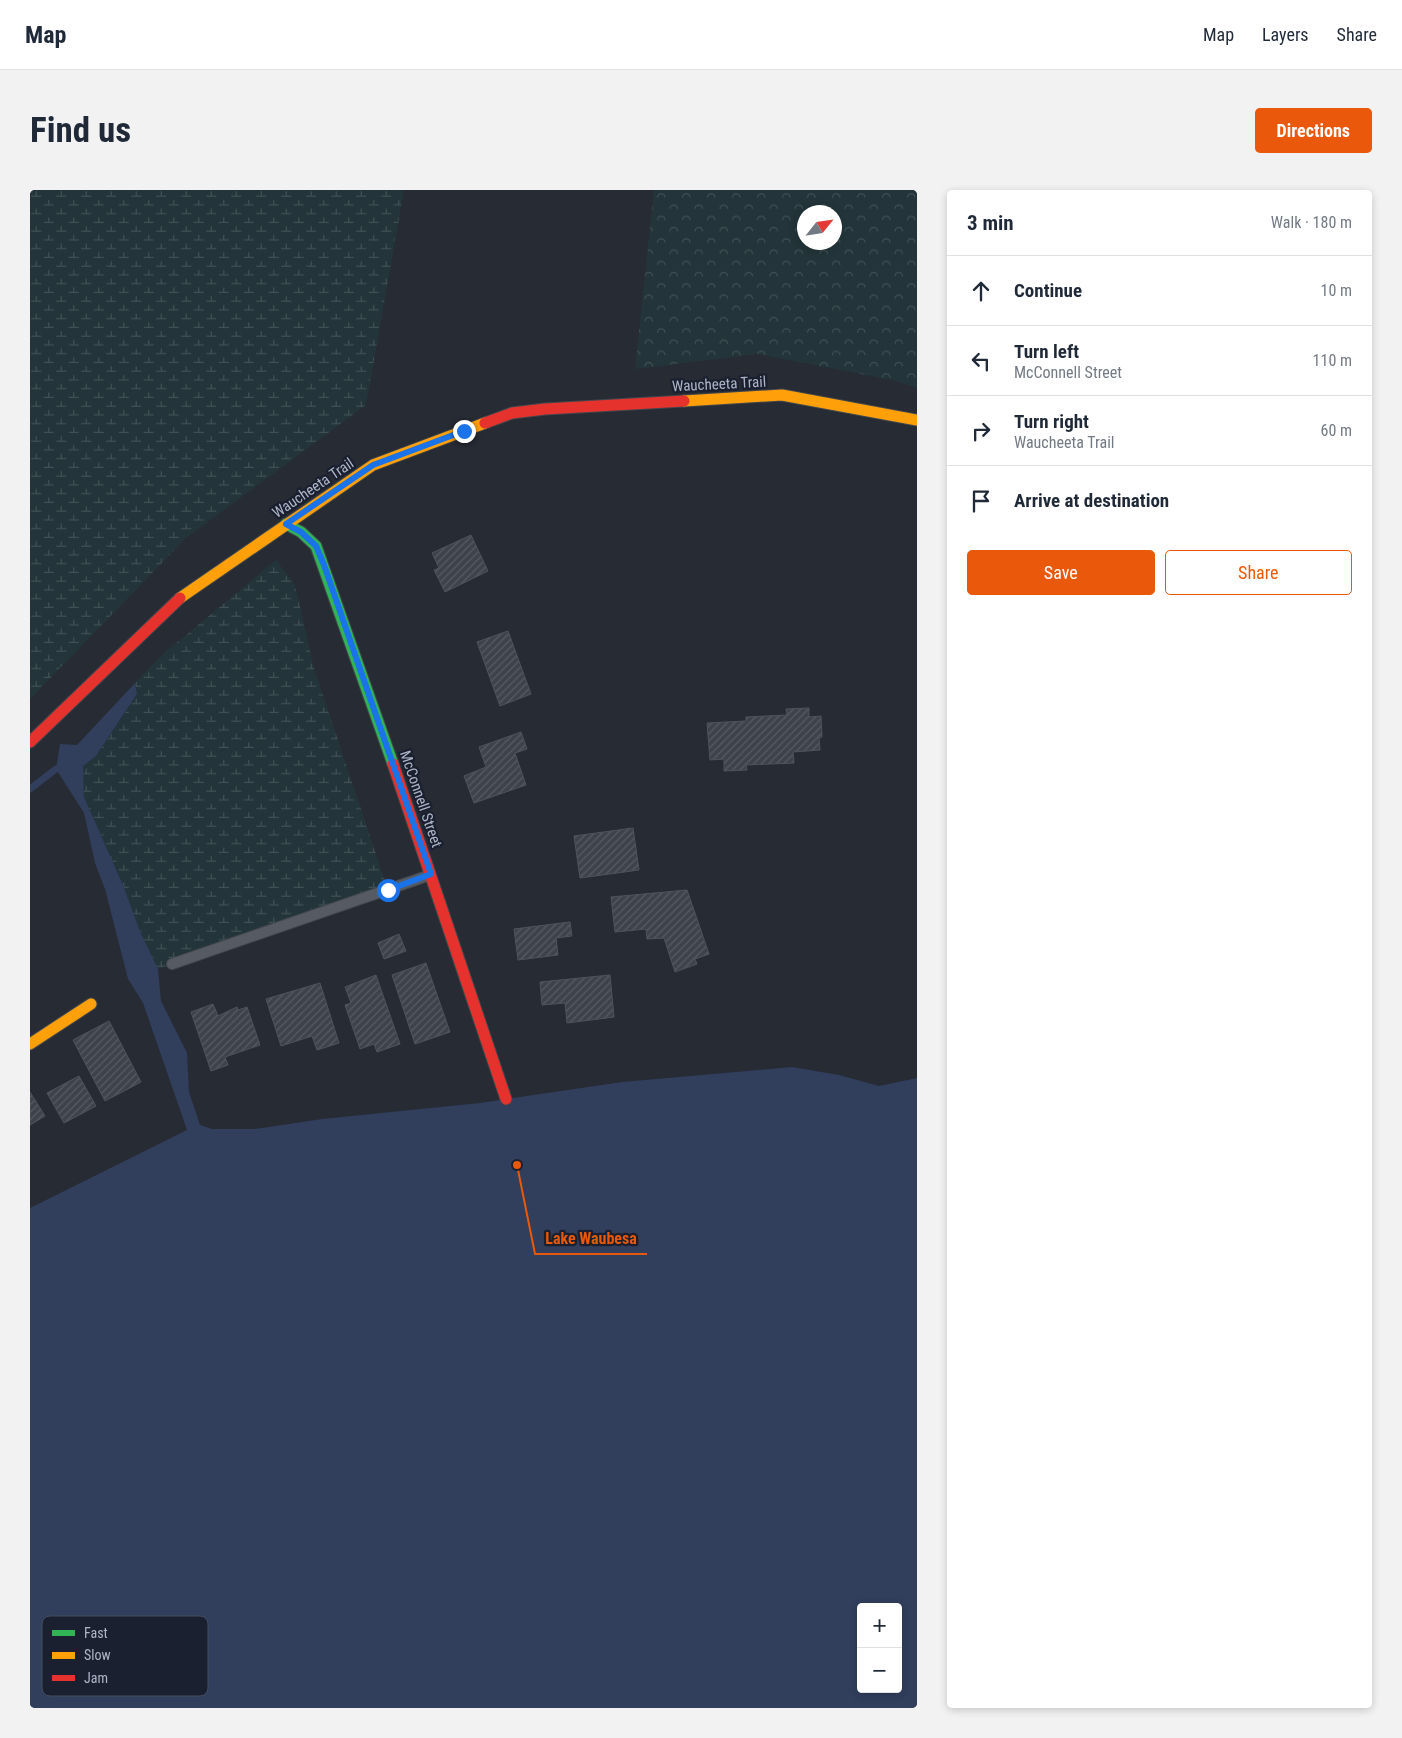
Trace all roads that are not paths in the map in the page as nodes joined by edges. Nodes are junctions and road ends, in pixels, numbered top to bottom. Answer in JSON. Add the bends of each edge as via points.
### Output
{"nodes":[{"id":1,"x":917,"y":420,"type":"edge"},
{"id":2,"x":286,"y":524,"type":"junction"},
{"id":3,"x":30,"y":742,"type":"edge"},
{"id":4,"x":431,"y":874,"type":"junction"},
{"id":5,"x":172,"y":964,"type":"dead end"},
{"id":6,"x":91,"y":1004,"type":"dead end"},
{"id":7,"x":30,"y":1044,"type":"edge"},
{"id":8,"x":506,"y":1099,"type":"dead end"}],
"edges":[{"from":1,"to":2,"type":"street","name":"Waucheeta Trail","via":[[782,395],[512,413],[373,465]]},
{"from":2,"to":3,"type":"street","name":"Waucheeta Trail","via":[[182,595]]},
{"from":2,"to":4,"type":"street","name":"McConnell Street","via":[[316,546],[324,565]]},
{"from":4,"to":5,"type":"lane"},
{"from":4,"to":8,"type":"street","name":"McConnell Street"},
{"from":6,"to":7,"type":"street"}]}
